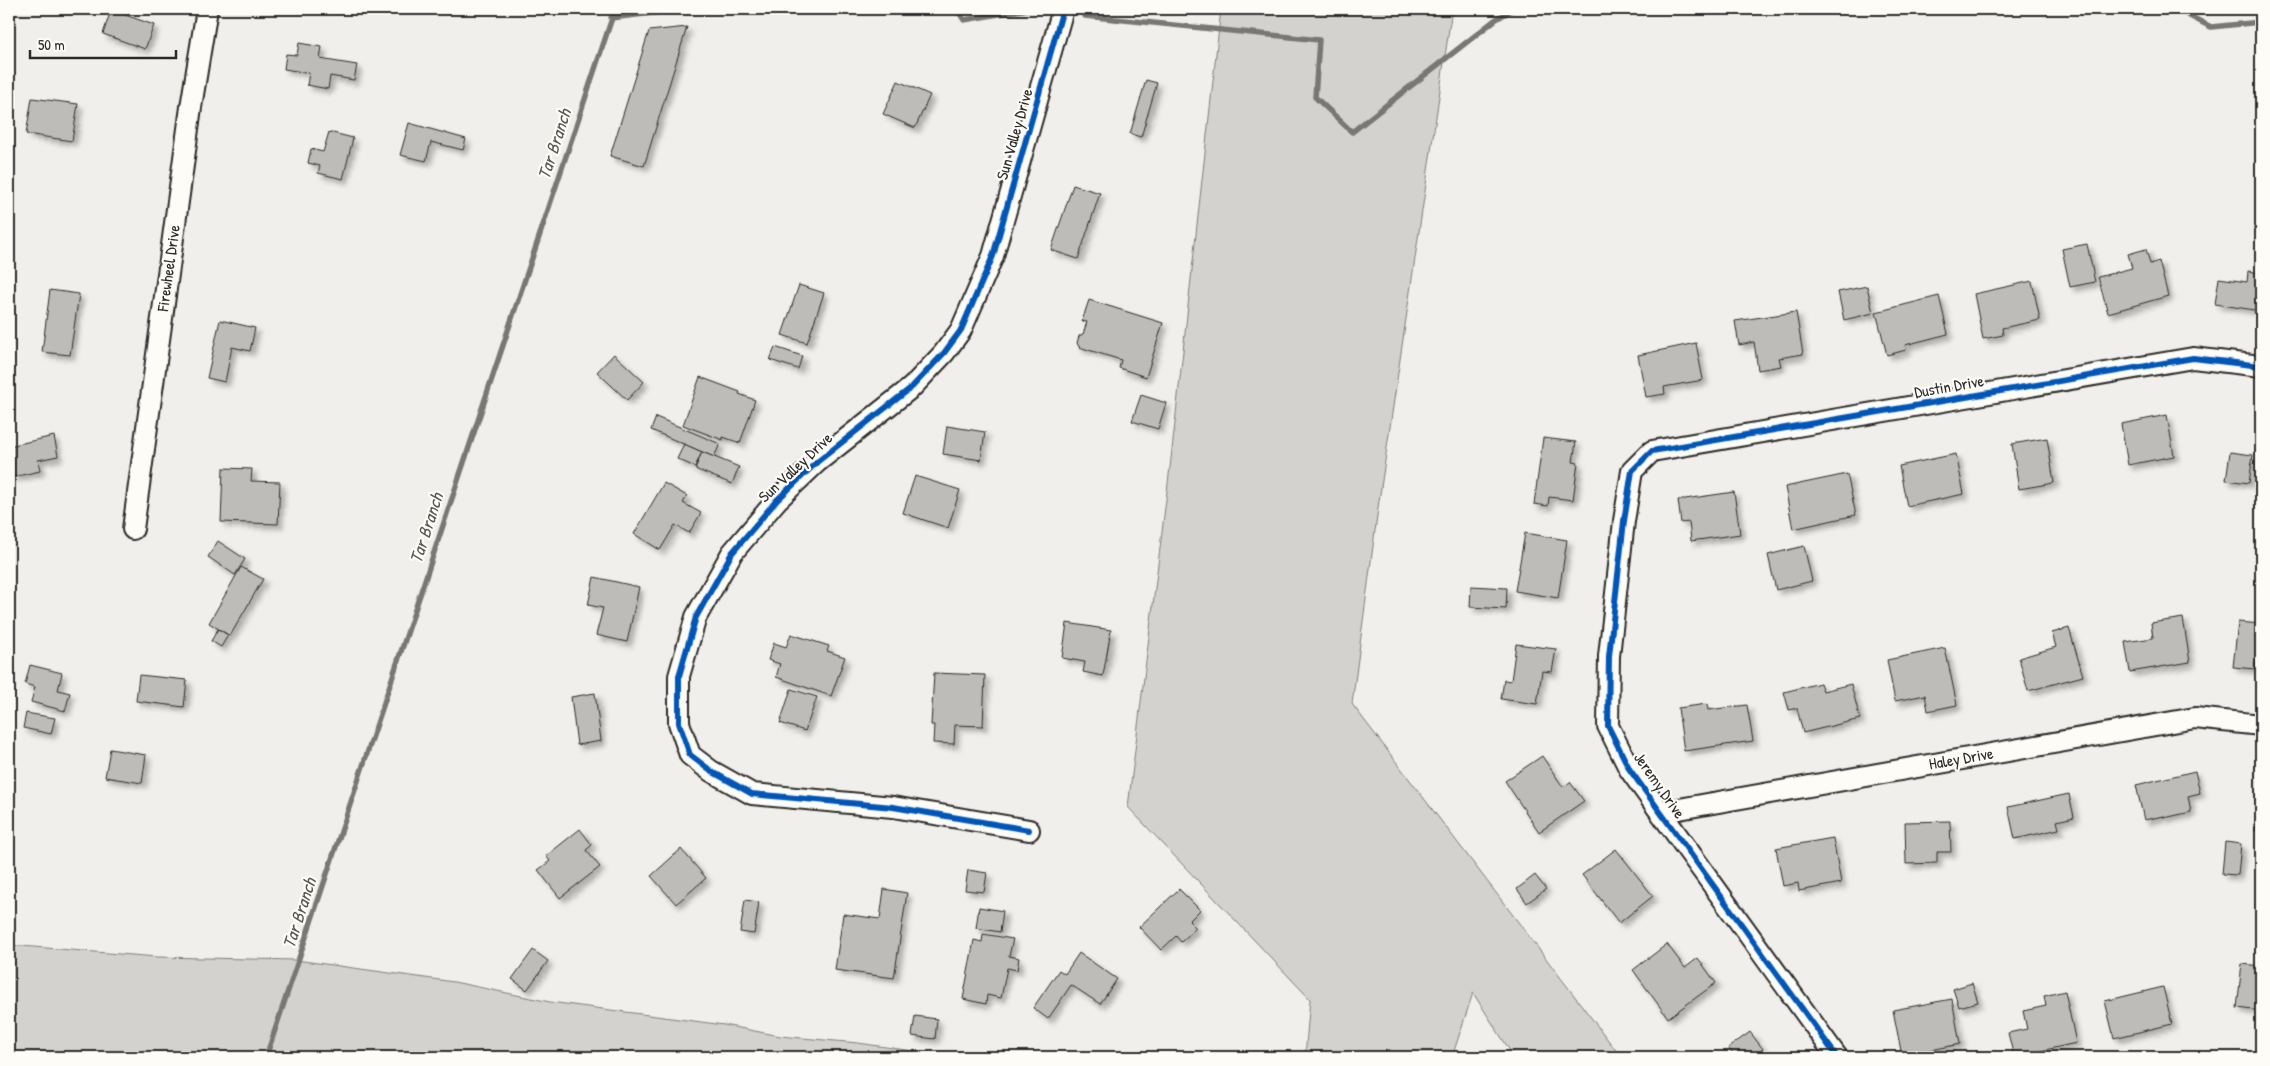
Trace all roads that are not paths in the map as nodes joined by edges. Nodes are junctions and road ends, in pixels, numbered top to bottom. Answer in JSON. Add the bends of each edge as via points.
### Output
{"nodes":[{"id":1,"x":207,"y":9,"type":"edge"},
{"id":2,"x":1063,"y":9,"type":"edge"},
{"id":3,"x":2261,"y":366,"type":"edge"},
{"id":4,"x":1644,"y":457,"type":"joint"},
{"id":5,"x":133,"y":529,"type":"dead end"},
{"id":6,"x":2261,"y":725,"type":"edge"},
{"id":7,"x":1662,"y":812,"type":"junction"},
{"id":8,"x":1030,"y":830,"type":"dead end"},
{"id":9,"x":1836,"y":1057,"type":"edge"}],
"edges":[{"from":1,"to":5,"type":"street","name":"Firewheel Drive","via":[[189,116]]},
{"from":2,"to":8,"type":"street","name":"Sun Valley Drive","via":[[993,256],[961,330],[912,387],[817,462],[777,500],[732,553],[696,617],[679,676],[679,723],[690,755],[752,794],[894,807]]},
{"from":3,"to":4,"type":"street","name":"Dustin Drive","via":[[2192,358],[1652,451]]},
{"from":4,"to":7,"type":"street","name":"Jeremy Drive","via":[[1632,471],[1626,505],[1609,656],[1608,726],[1630,770]]},
{"from":6,"to":7,"type":"street","name":"Haley Drive","via":[[2195,718]]},
{"from":7,"to":9,"type":"street","name":"Jeremy Drive"}]}
